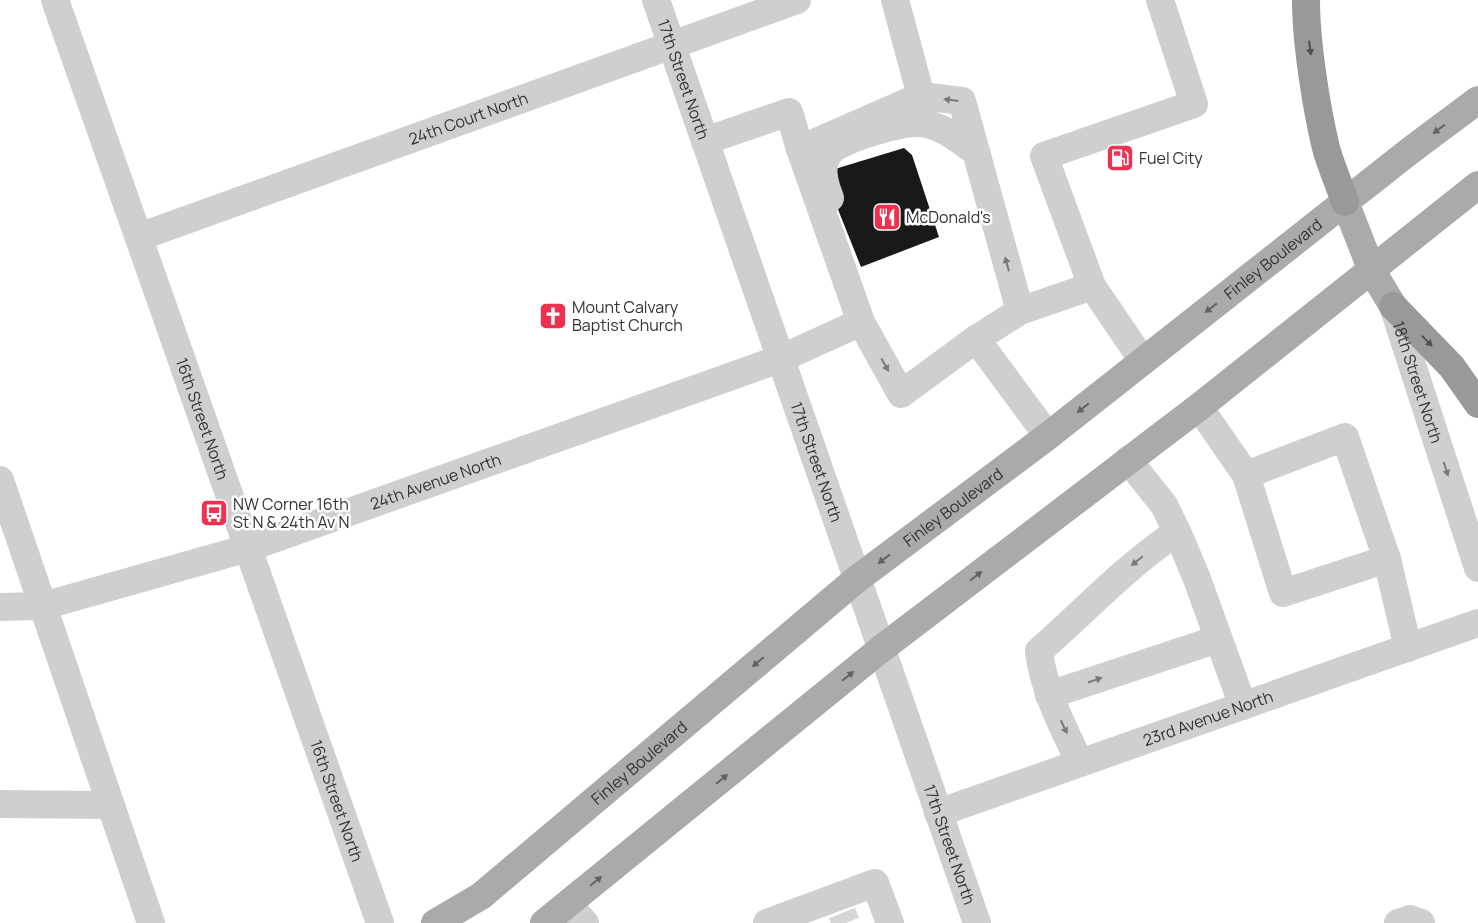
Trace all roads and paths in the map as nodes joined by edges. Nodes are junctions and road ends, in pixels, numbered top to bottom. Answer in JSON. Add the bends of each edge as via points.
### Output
{"nodes":[{"id":1,"x":55,"y":0,"type":"edge"},
{"id":2,"x":656,"y":0,"type":"edge"},
{"id":3,"x":797,"y":0,"type":"edge"},
{"id":4,"x":895,"y":0,"type":"edge"},
{"id":5,"x":1160,"y":0,"type":"edge"},
{"id":6,"x":1306,"y":0,"type":"edge"},
{"id":7,"x":672,"y":45,"type":"junction"},
{"id":8,"x":921,"y":96,"type":"junction"},
{"id":9,"x":1478,"y":100,"type":"edge"},
{"id":10,"x":705,"y":141,"type":"junction"},
{"id":11,"x":800,"y":149,"type":"junction"},
{"id":12,"x":976,"y":152,"type":"junction"},
{"id":13,"x":1478,"y":185,"type":"edge"},
{"id":14,"x":1346,"y":202,"type":"junction"},
{"id":15,"x":139,"y":237,"type":"junction"},
{"id":16,"x":1372,"y":271,"type":"junction"},
{"id":17,"x":1092,"y":286,"type":"junction"},
{"id":18,"x":852,"y":296,"type":"junction"},
{"id":19,"x":1393,"y":306,"type":"junction"},
{"id":20,"x":1020,"y":311,"type":"junction"},
{"id":21,"x":861,"y":322,"type":"junction"},
{"id":22,"x":976,"y":339,"type":"junction"},
{"id":23,"x":780,"y":358,"type":"junction"},
{"id":24,"x":1143,"y":361,"type":"junction"},
{"id":25,"x":1478,"y":404,"type":"edge"},
{"id":26,"x":1199,"y":407,"type":"junction"},
{"id":27,"x":1048,"y":436,"type":"junction"},
{"id":28,"x":1128,"y":460,"type":"junction"},
{"id":29,"x":1246,"y":475,"type":"junction"},
{"id":30,"x":0,"y":480,"type":"edge"},
{"id":31,"x":1176,"y":532,"type":"junction"},
{"id":32,"x":248,"y":548,"type":"junction"},
{"id":33,"x":1386,"y":559,"type":"junction"},
{"id":34,"x":1478,"y":568,"type":"edge"},
{"id":35,"x":857,"y":579,"type":"junction"},
{"id":36,"x":43,"y":606,"type":"junction"},
{"id":37,"x":0,"y":607,"type":"edge"},
{"id":38,"x":1478,"y":623,"type":"edge"},
{"id":39,"x":1218,"y":638,"type":"junction"},
{"id":40,"x":1408,"y":648,"type":"junction"},
{"id":41,"x":881,"y":649,"type":"junction"},
{"id":42,"x":1049,"y":695,"type":"junction"},
{"id":43,"x":1242,"y":706,"type":"junction"},
{"id":44,"x":1080,"y":763,"type":"junction"},
{"id":45,"x":0,"y":804,"type":"edge"},
{"id":46,"x":110,"y":805,"type":"junction"},
{"id":47,"x":938,"y":813,"type":"junction"},
{"id":48,"x":577,"y":913,"type":"edge"},
{"id":49,"x":814,"y":915,"type":"edge"},
{"id":50,"x":776,"y":921,"type":"edge"},
{"id":51,"x":151,"y":923,"type":"edge"},
{"id":52,"x":380,"y":923,"type":"edge"},
{"id":53,"x":435,"y":923,"type":"edge"},
{"id":54,"x":544,"y":923,"type":"edge"},
{"id":55,"x":890,"y":923,"type":"edge"},
{"id":56,"x":976,"y":923,"type":"edge"},
{"id":57,"x":1398,"y":923,"type":"edge"},
{"id":58,"x":1421,"y":923,"type":"edge"}],
"edges":[{"from":1,"to":15,"type":"street","name":"16th Street North"},
{"from":2,"to":7,"type":"street","name":"17th Street North"},
{"from":3,"to":7,"type":"street","name":"24th Court North"},
{"from":4,"to":8,"type":"street"},
{"from":5,"to":17,"type":"street","via":[[1194,104],[1044,156]]},
{"from":6,"to":14,"type":"highway","one_way":true,"via":[[1317,100],[1327,148]]},
{"from":7,"to":10,"type":"street","name":"17th Street North"},
{"from":7,"to":15,"type":"street","name":"24th Court North"},
{"from":8,"to":11,"type":"street"},
{"from":12,"to":8,"type":"street","one_way":true,"via":[[962,101]]},
{"from":9,"to":14,"type":"main road","name":"Finley Boulevard","one_way":true},
{"from":10,"to":11,"type":"street","via":[[789,112]]},
{"from":10,"to":23,"type":"street","name":"17th Street North"},
{"from":11,"to":18,"type":"street"},
{"from":12,"to":18,"type":"street","via":[[947,132],[918,123],[900,125],[831,150],[824,165],[825,184],[851,260]]},
{"from":20,"to":12,"type":"street","one_way":true},
{"from":13,"to":16,"type":"main road"},
{"from":14,"to":16,"type":"main road","name":"18th Street North"},
{"from":14,"to":24,"type":"main road","name":"Finley Boulevard","one_way":true},
{"from":15,"to":32,"type":"street","name":"16th Street North"},
{"from":16,"to":19,"type":"main road","name":"18th Street North"},
{"from":16,"to":26,"type":"main road"},
{"from":17,"to":20,"type":"street"},
{"from":17,"to":24,"type":"street"},
{"from":18,"to":21,"type":"street"},
{"from":19,"to":25,"type":"highway","one_way":true,"via":[[1452,367]]},
{"from":19,"to":34,"type":"street","name":"18th Street North","one_way":true},
{"from":20,"to":22,"type":"street"},
{"from":21,"to":22,"type":"street","one_way":true,"via":[[901,394]]},
{"from":21,"to":23,"type":"street","name":"24th Avenue North"},
{"from":22,"to":27,"type":"street"},
{"from":23,"to":32,"type":"street","name":"24th Avenue North"},
{"from":23,"to":35,"type":"street","name":"17th Street North"},
{"from":24,"to":27,"type":"main road","name":"Finley Boulevard","one_way":true},
{"from":26,"to":28,"type":"main road"},
{"from":26,"to":29,"type":"street"},
{"from":27,"to":35,"type":"main road","name":"Finley Boulevard","one_way":true},
{"from":28,"to":31,"type":"street","via":[[1164,505]]},
{"from":41,"to":28,"type":"main road","one_way":true},
{"from":29,"to":33,"type":"street","via":[[1283,593]]},
{"from":29,"to":33,"type":"street","via":[[1345,437]]},
{"from":30,"to":36,"type":"street"},
{"from":31,"to":39,"type":"street"},
{"from":31,"to":42,"type":"street","one_way":true,"via":[[1106,586],[1069,625],[1038,651]]},
{"from":32,"to":36,"type":"street","name":"24th Avenue North"},
{"from":32,"to":52,"type":"street","name":"16th Street North"},
{"from":33,"to":40,"type":"street"},
{"from":35,"to":41,"type":"street","name":"17th Street North"},
{"from":35,"to":53,"type":"main road","name":"Finley Boulevard","one_way":true,"via":[[481,896]]},
{"from":36,"to":37,"type":"street","name":"24th Avenue North"},
{"from":36,"to":46,"type":"street"},
{"from":38,"to":40,"type":"street","name":"23rd Avenue North"},
{"from":42,"to":39,"type":"street","one_way":true},
{"from":39,"to":43,"type":"street"},
{"from":40,"to":43,"type":"street","name":"23rd Avenue North"},
{"from":41,"to":47,"type":"street","name":"17th Street North"},
{"from":48,"to":41,"type":"main road","one_way":true},
{"from":42,"to":44,"type":"street","one_way":true},
{"from":43,"to":44,"type":"street","name":"23rd Avenue North"},
{"from":44,"to":47,"type":"street","name":"23rd Avenue North"},
{"from":45,"to":46,"type":"street"},
{"from":46,"to":51,"type":"street"},
{"from":47,"to":56,"type":"street","name":"17th Street North"},
{"from":48,"to":54,"type":"main road"},
{"from":49,"to":50,"type":"street"},
{"from":49,"to":55,"type":"street","via":[[875,884]]},
{"from":57,"to":58,"type":"street","via":[[1410,919]]}]}
